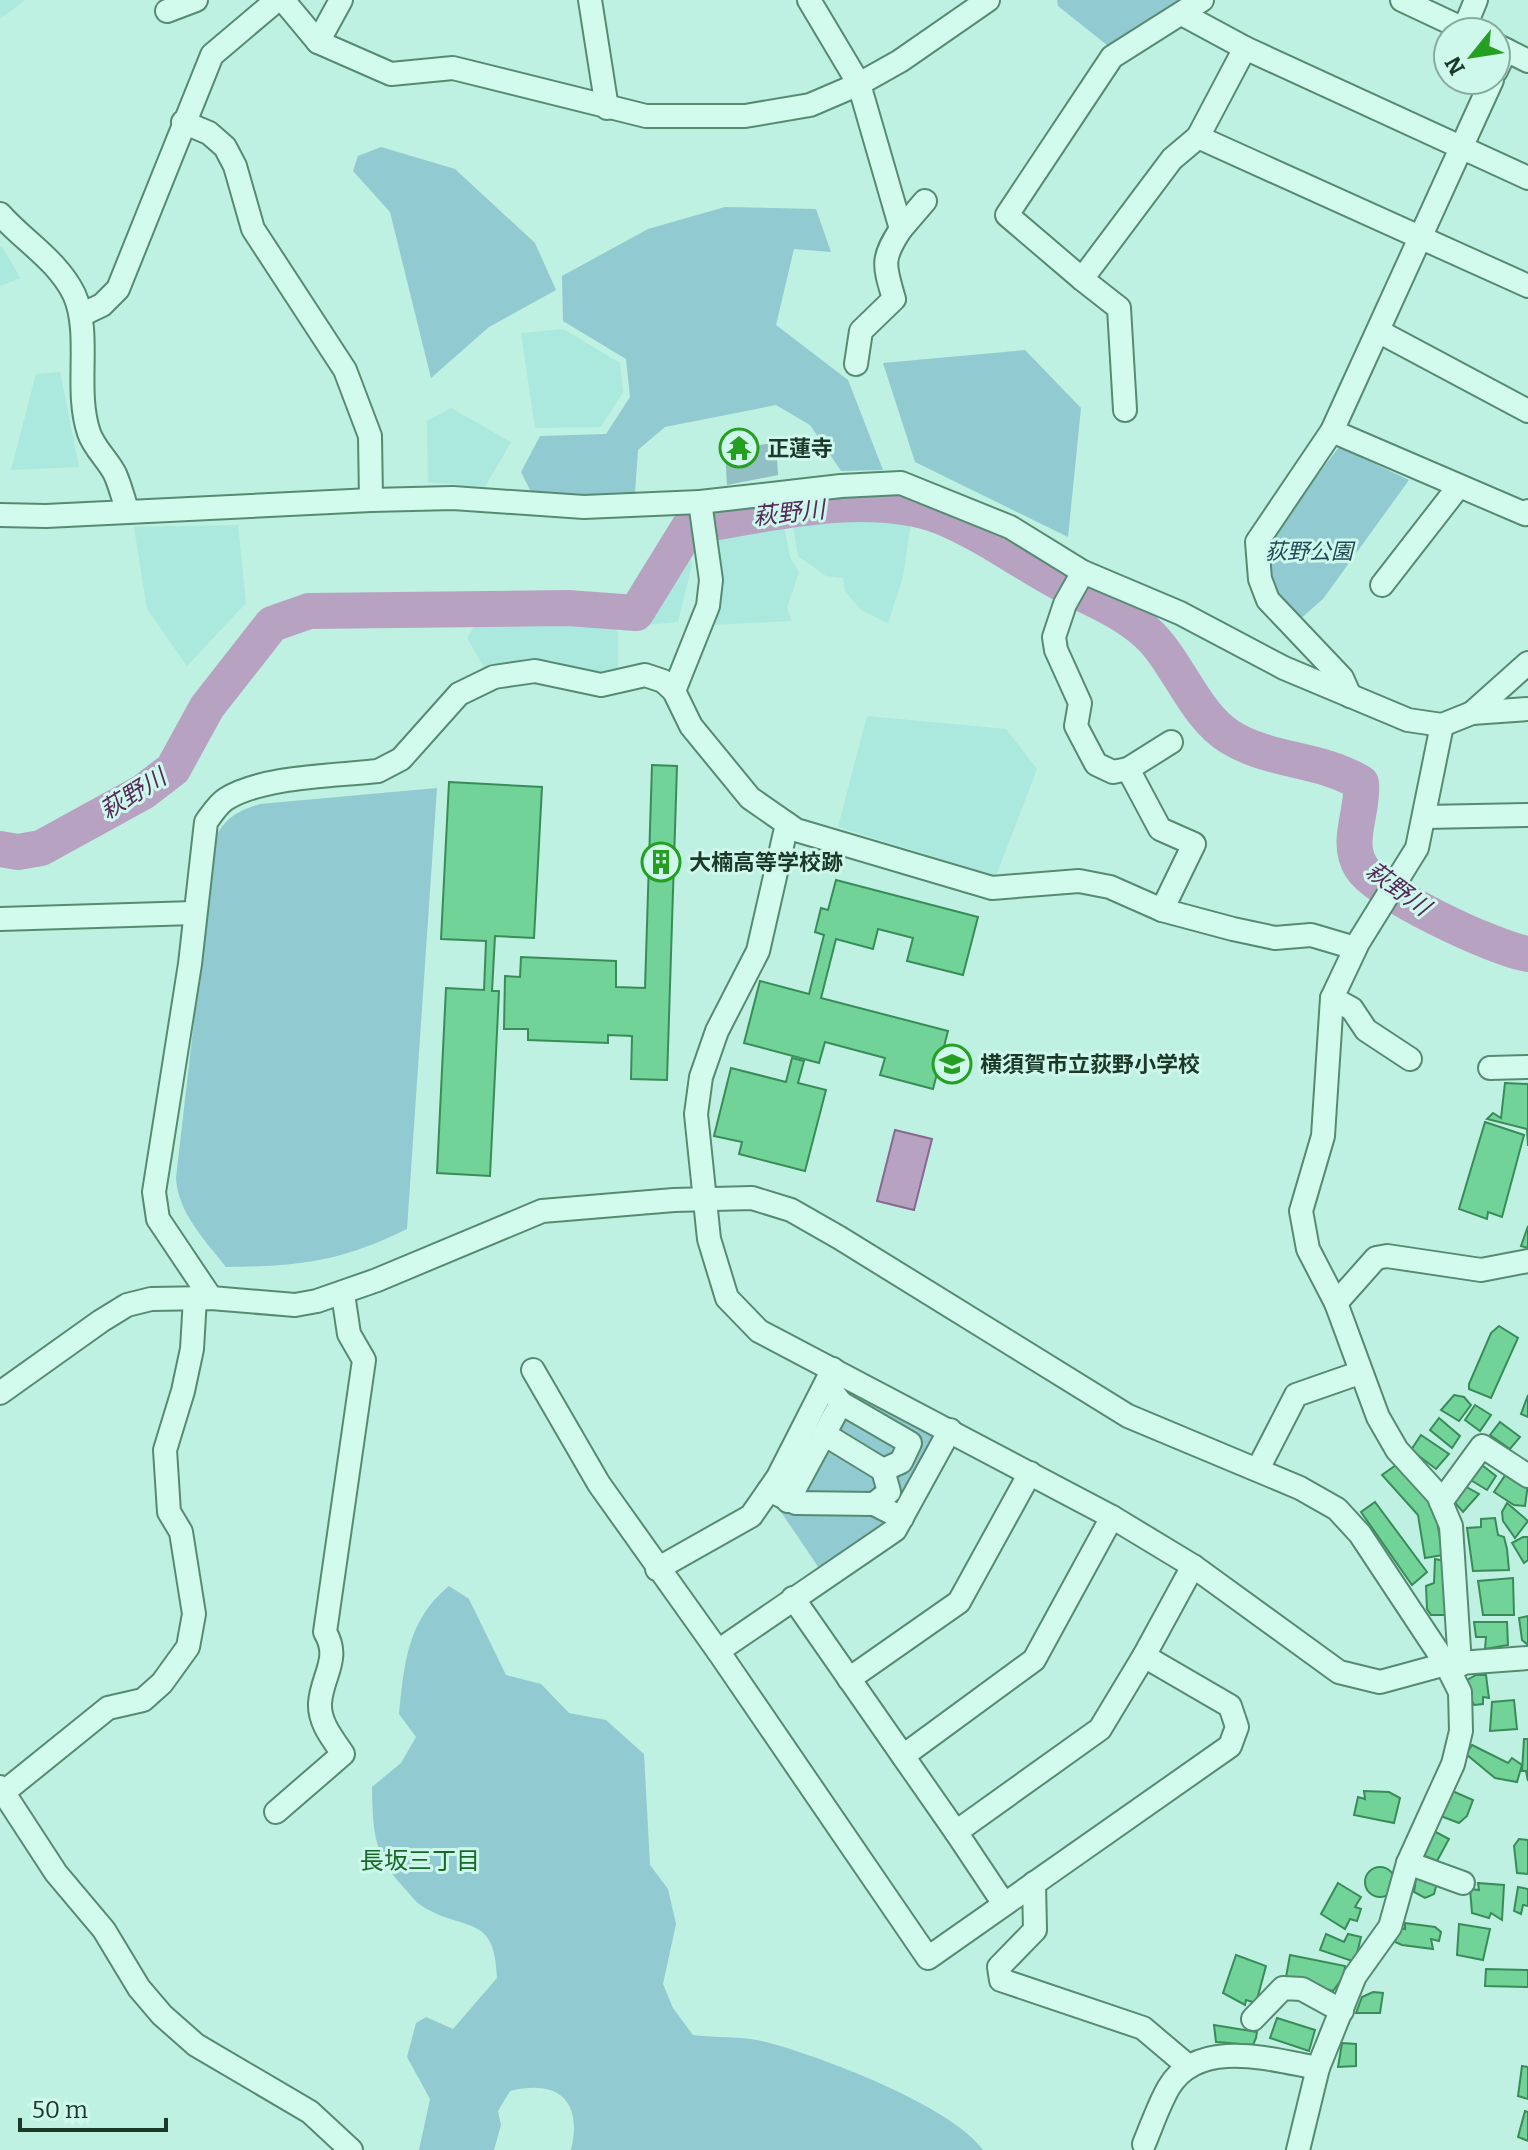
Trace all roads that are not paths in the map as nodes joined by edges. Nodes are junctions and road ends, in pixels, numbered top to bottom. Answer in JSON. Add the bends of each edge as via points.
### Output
{"nodes":[{"id":1,"x":196,"y":0,"type":"edge"},
{"id":2,"x":280,"y":0,"type":"edge"},
{"id":3,"x":341,"y":0,"type":"edge"},
{"id":4,"x":590,"y":0,"type":"edge"},
{"id":5,"x":809,"y":0,"type":"edge"},
{"id":6,"x":988,"y":0,"type":"edge"},
{"id":7,"x":1202,"y":0,"type":"edge"},
{"id":8,"x":1402,"y":0,"type":"edge"},
{"id":9,"x":167,"y":11,"type":"dead end"},
{"id":10,"x":1182,"y":14,"type":"junction"},
{"id":11,"x":1437,"y":16,"type":"edge"},
{"id":12,"x":318,"y":42,"type":"junction"},
{"id":13,"x":1245,"y":48,"type":"junction"},
{"id":14,"x":859,"y":84,"type":"junction"},
{"id":15,"x":1485,"y":96,"type":"edge"},
{"id":16,"x":607,"y":108,"type":"junction"},
{"id":17,"x":183,"y":122,"type":"junction"},
{"id":18,"x":1198,"y":137,"type":"junction"},
{"id":19,"x":1462,"y":145,"type":"junction"},
{"id":20,"x":1528,"y":178,"type":"edge"},
{"id":21,"x":925,"y":201,"type":"dead end"},
{"id":22,"x":0,"y":214,"type":"edge"},
{"id":23,"x":901,"y":229,"type":"junction"},
{"id":24,"x":1421,"y":236,"type":"junction"},
{"id":25,"x":1082,"y":279,"type":"junction"},
{"id":26,"x":1528,"y":286,"type":"edge"},
{"id":27,"x":81,"y":315,"type":"junction"},
{"id":28,"x":1378,"y":331,"type":"junction"},
{"id":29,"x":856,"y":364,"type":"dead end"},
{"id":30,"x":1125,"y":410,"type":"dead end"},
{"id":31,"x":1528,"y":411,"type":"edge"},
{"id":32,"x":1332,"y":431,"type":"junction"},
{"id":33,"x":1459,"y":486,"type":"junction"},
{"id":34,"x":371,"y":500,"type":"junction"},
{"id":35,"x":700,"y":502,"type":"junction"},
{"id":36,"x":127,"y":509,"type":"junction"},
{"id":37,"x":1528,"y":511,"type":"edge"},
{"id":38,"x":0,"y":515,"type":"edge"},
{"id":39,"x":1079,"y":577,"type":"junction"},
{"id":40,"x":1382,"y":585,"type":"dead end"},
{"id":41,"x":1528,"y":663,"type":"edge"},
{"id":42,"x":674,"y":691,"type":"junction"},
{"id":43,"x":1350,"y":696,"type":"junction"},
{"id":44,"x":1528,"y":709,"type":"edge"},
{"id":45,"x":1472,"y":713,"type":"junction"},
{"id":46,"x":1442,"y":725,"type":"junction"},
{"id":47,"x":1171,"y":742,"type":"dead end"},
{"id":48,"x":1128,"y":769,"type":"junction"},
{"id":49,"x":1528,"y":815,"type":"edge"},
{"id":50,"x":1425,"y":817,"type":"junction"},
{"id":51,"x":787,"y":824,"type":"junction"},
{"id":52,"x":1162,"y":910,"type":"junction"},
{"id":53,"x":194,"y":913,"type":"junction"},
{"id":54,"x":0,"y":919,"type":"edge"},
{"id":55,"x":1355,"y":948,"type":"junction"},
{"id":56,"x":1332,"y":998,"type":"junction"},
{"id":57,"x":1410,"y":1059,"type":"dead end"},
{"id":58,"x":1528,"y":1067,"type":"edge"},
{"id":59,"x":1490,"y":1068,"type":"dead end"},
{"id":60,"x":707,"y":1198,"type":"junction"},
{"id":61,"x":1528,"y":1261,"type":"edge"},
{"id":62,"x":343,"y":1294,"type":"junction"},
{"id":63,"x":203,"y":1298,"type":"junction"},
{"id":64,"x":1336,"y":1303,"type":"junction"},
{"id":65,"x":533,"y":1370,"type":"dead end"},
{"id":66,"x":1359,"y":1373,"type":"junction"},
{"id":67,"x":829,"y":1376,"type":"junction"},
{"id":68,"x":0,"y":1393,"type":"edge"},
{"id":69,"x":841,"y":1403,"type":"junction"},
{"id":70,"x":950,"y":1430,"type":"junction"},
{"id":71,"x":824,"y":1434,"type":"junction"},
{"id":72,"x":1524,"y":1466,"type":"edge"},
{"id":73,"x":1258,"y":1469,"type":"junction"},
{"id":74,"x":883,"y":1470,"type":"junction"},
{"id":75,"x":1030,"y":1473,"type":"junction"},
{"id":76,"x":778,"y":1496,"type":"junction"},
{"id":77,"x":1441,"y":1502,"type":"junction"},
{"id":78,"x":874,"y":1504,"type":"junction"},
{"id":79,"x":1112,"y":1517,"type":"junction"},
{"id":80,"x":902,"y":1518,"type":"junction"},
{"id":81,"x":1193,"y":1566,"type":"junction"},
{"id":82,"x":657,"y":1569,"type":"junction"},
{"id":83,"x":793,"y":1598,"type":"junction"},
{"id":84,"x":718,"y":1651,"type":"junction"},
{"id":85,"x":1144,"y":1656,"type":"junction"},
{"id":86,"x":1528,"y":1658,"type":"edge"},
{"id":87,"x":1453,"y":1664,"type":"junction"},
{"id":88,"x":849,"y":1679,"type":"junction"},
{"id":89,"x":903,"y":1756,"type":"junction"},
{"id":90,"x":2,"y":1789,"type":"edge"},
{"id":91,"x":276,"y":1812,"type":"dead end"},
{"id":92,"x":956,"y":1832,"type":"junction"},
{"id":93,"x":1408,"y":1863,"type":"junction"},
{"id":94,"x":1034,"y":1883,"type":"junction"},
{"id":95,"x":1463,"y":1883,"type":"dead end"},
{"id":96,"x":1004,"y":1904,"type":"junction"},
{"id":97,"x":1342,"y":2011,"type":"junction"},
{"id":98,"x":1253,"y":2019,"type":"dead end"},
{"id":99,"x":1188,"y":2066,"type":"junction"},
{"id":100,"x":1318,"y":2068,"type":"junction"},
{"id":101,"x":1144,"y":2144,"type":"dead end"},
{"id":102,"x":351,"y":2150,"type":"edge"},
{"id":103,"x":1298,"y":2150,"type":"edge"}],
"edges":[{"from":1,"to":9,"type":"street"},
{"from":2,"to":12,"type":"street"},
{"from":2,"to":17,"type":"street","via":[[212,55]]},
{"from":3,"to":12,"type":"street"},
{"from":4,"to":16,"type":"street"},
{"from":5,"to":14,"type":"street"},
{"from":6,"to":14,"type":"street"},
{"from":7,"to":10,"type":"street"},
{"from":8,"to":11,"type":"street"},
{"from":10,"to":13,"type":"street"},
{"from":10,"to":25,"type":"street","via":[[1112,57],[1007,215]]},
{"from":12,"to":16,"type":"street","via":[[391,74],[453,68]]},
{"from":13,"to":18,"type":"street"},
{"from":13,"to":19,"type":"street"},
{"from":14,"to":16,"type":"street","via":[[810,105],[745,116],[646,116]]},
{"from":14,"to":23,"type":"street"},
{"from":15,"to":19,"type":"street"},
{"from":17,"to":27,"type":"street","via":[[118,289]]},
{"from":17,"to":34,"type":"street","via":[[225,147],[253,229],[345,370],[370,436]]},
{"from":18,"to":24,"type":"street"},
{"from":18,"to":25,"type":"street","via":[[1172,159]]},
{"from":19,"to":20,"type":"street"},
{"from":19,"to":24,"type":"street"},
{"from":21,"to":23,"type":"street"},
{"from":22,"to":27,"type":"street","via":[[22,239],[49,257]]},
{"from":23,"to":29,"type":"street","via":[[884,265],[894,299],[861,331]]},
{"from":24,"to":26,"type":"street"},
{"from":24,"to":28,"type":"street"},
{"from":25,"to":30,"type":"street","via":[[1119,308]]},
{"from":27,"to":36,"type":"street","via":[[80,389],[89,435],[114,473]]},
{"from":28,"to":31,"type":"street"},
{"from":28,"to":32,"type":"street"},
{"from":32,"to":33,"type":"street"},
{"from":32,"to":43,"type":"street","via":[[1257,542],[1268,600],[1342,678]]},
{"from":33,"to":37,"type":"street"},
{"from":33,"to":40,"type":"street"},
{"from":34,"to":35,"type":"street","via":[[453,498],[584,507]]},
{"from":34,"to":36,"type":"street"},
{"from":35,"to":39,"type":"street","via":[[901,483],[1010,527]]},
{"from":35,"to":42,"type":"street","via":[[711,580],[708,606]]},
{"from":36,"to":38,"type":"street"},
{"from":39,"to":43,"type":"street","via":[[1180,613]]},
{"from":39,"to":48,"type":"street","via":[[1054,637],[1080,703],[1076,726],[1096,764],[1113,772]]},
{"from":41,"to":45,"type":"street"},
{"from":42,"to":51,"type":"street","via":[[691,726],[750,798]]},
{"from":42,"to":53,"type":"street","via":[[645,675],[601,685],[535,671],[494,677],[459,694],[391,766],[266,785],[226,799],[206,822]]},
{"from":43,"to":46,"type":"street","via":[[1408,720]]},
{"from":44,"to":45,"type":"street"},
{"from":45,"to":46,"type":"street"},
{"from":46,"to":50,"type":"street"},
{"from":47,"to":48,"type":"street"},
{"from":48,"to":52,"type":"street","via":[[1160,829],[1194,844]]},
{"from":49,"to":50,"type":"street"},
{"from":50,"to":55,"type":"street","via":[[1417,848]]},
{"from":51,"to":52,"type":"street","via":[[992,888],[1079,881],[1110,887]]},
{"from":51,"to":60,"type":"street","via":[[758,951],[717,1031],[701,1077],[696,1114]]},
{"from":52,"to":55,"type":"street","via":[[1275,938],[1311,935]]},
{"from":53,"to":54,"type":"street"},
{"from":53,"to":63,"type":"street","via":[[154,1192],[158,1219]]},
{"from":55,"to":56,"type":"street"},
{"from":56,"to":57,"type":"street","via":[[1352,1009],[1366,1030]]},
{"from":56,"to":64,"type":"street","via":[[1323,1136],[1301,1211],[1308,1249]]},
{"from":58,"to":59,"type":"street"},
{"from":60,"to":62,"type":"street","via":[[542,1211]]},
{"from":60,"to":67,"type":"street","via":[[709,1239],[727,1298],[759,1331]]},
{"from":60,"to":73,"type":"street","via":[[752,1198],[791,1210],[1128,1416]]},
{"from":61,"to":64,"type":"street","via":[[1481,1270],[1376,1258]]},
{"from":62,"to":63,"type":"street","via":[[295,1305]]},
{"from":62,"to":91,"type":"street","via":[[349,1334],[364,1360],[325,1632],[333,1645],[333,1660],[320,1701],[326,1729],[343,1754]]},
{"from":63,"to":68,"type":"street","via":[[127,1305]]},
{"from":63,"to":90,"type":"street","via":[[165,1450],[169,1512],[181,1532],[194,1614],[188,1647],[143,1700],[108,1708]]},
{"from":64,"to":66,"type":"street"},
{"from":65,"to":82,"type":"street","via":[[599,1484]]},
{"from":66,"to":73,"type":"street","via":[[1296,1395]]},
{"from":66,"to":77,"type":"street","via":[[1397,1450]]},
{"from":67,"to":69,"type":"street"},
{"from":67,"to":70,"type":"street"},
{"from":67,"to":76,"type":"street"},
{"from":69,"to":71,"type":"street"},
{"from":69,"to":74,"type":"street","via":[[910,1443],[901,1462]]},
{"from":70,"to":75,"type":"street"},
{"from":70,"to":80,"type":"street"},
{"from":71,"to":74,"type":"street"},
{"from":71,"to":76,"type":"street"},
{"from":72,"to":77,"type":"street","via":[[1482,1446]]},
{"from":73,"to":87,"type":"street","via":[[1337,1509]]},
{"from":74,"to":78,"type":"street","via":[[889,1492]]},
{"from":75,"to":79,"type":"street"},
{"from":75,"to":88,"type":"street","via":[[959,1602]]},
{"from":76,"to":78,"type":"street"},
{"from":76,"to":82,"type":"street"},
{"from":77,"to":87,"type":"street","via":[[1451,1526]]},
{"from":78,"to":80,"type":"street"},
{"from":79,"to":81,"type":"street"},
{"from":79,"to":89,"type":"street","via":[[1034,1660]]},
{"from":80,"to":83,"type":"street","via":[[895,1530]]},
{"from":81,"to":85,"type":"street"},
{"from":81,"to":87,"type":"street","via":[[1339,1672],[1380,1682]]},
{"from":82,"to":84,"type":"street"},
{"from":83,"to":84,"type":"street"},
{"from":83,"to":88,"type":"street"},
{"from":84,"to":96,"type":"street","via":[[928,1958]]},
{"from":85,"to":92,"type":"street","via":[[1100,1729]]},
{"from":85,"to":94,"type":"street","via":[[1230,1706],[1237,1727],[1230,1746]]},
{"from":86,"to":87,"type":"street"},
{"from":87,"to":93,"type":"street","via":[[1461,1731],[1453,1764]]},
{"from":88,"to":89,"type":"street"},
{"from":89,"to":92,"type":"street"},
{"from":90,"to":102,"type":"street","via":[[56,1873],[104,1930],[162,2015],[196,2045],[310,2112]]},
{"from":92,"to":96,"type":"street"},
{"from":93,"to":95,"type":"street"},
{"from":93,"to":97,"type":"street","via":[[1390,1927],[1355,1976]]},
{"from":94,"to":96,"type":"street"},
{"from":94,"to":99,"type":"street","via":[[1035,1930],[999,1967],[1001,1980],[1143,2028]]},
{"from":97,"to":98,"type":"street","via":[[1302,1989],[1283,1988]]},
{"from":97,"to":100,"type":"street"},
{"from":99,"to":100,"type":"street","via":[[1227,2055]]},
{"from":99,"to":101,"type":"street","via":[[1170,2086]]},
{"from":100,"to":103,"type":"street"}]}
